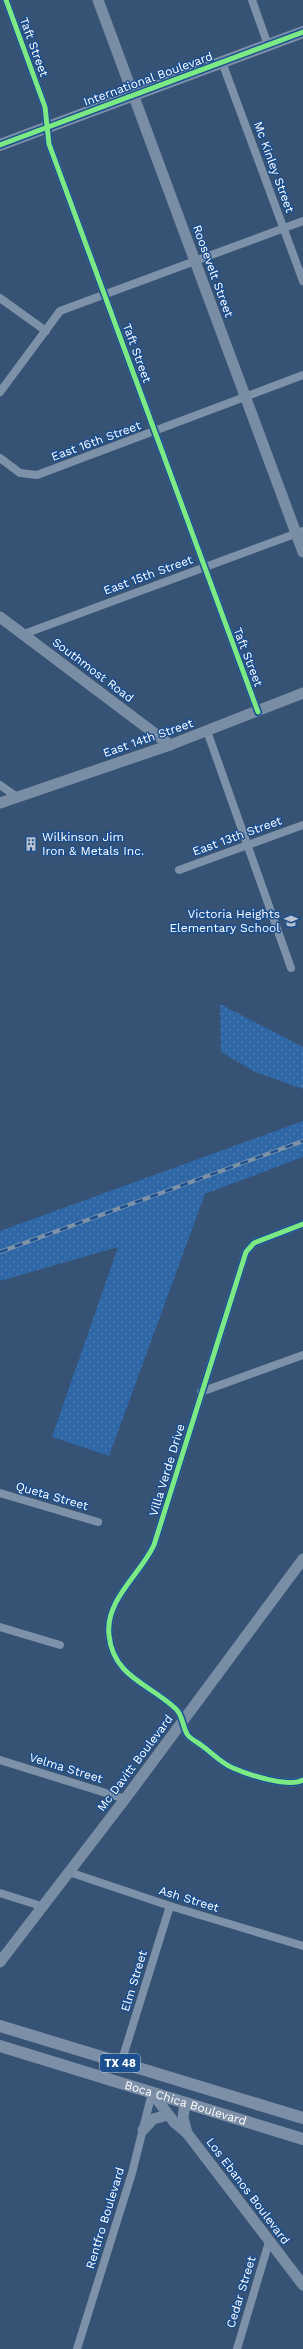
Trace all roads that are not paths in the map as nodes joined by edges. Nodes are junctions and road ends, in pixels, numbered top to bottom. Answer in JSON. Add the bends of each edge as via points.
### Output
{"nodes":[{"id":1,"x":6,"y":0,"type":"edge"},
{"id":2,"x":98,"y":0,"type":"edge"},
{"id":3,"x":252,"y":0,"type":"edge"},
{"id":4,"x":303,"y":32,"type":"edge"},
{"id":5,"x":268,"y":45,"type":"junction"},
{"id":6,"x":222,"y":62,"type":"junction"},
{"id":7,"x":134,"y":95,"type":"junction"},
{"id":8,"x":46,"y":128,"type":"junction"},
{"id":9,"x":0,"y":144,"type":"edge"},
{"id":10,"x":303,"y":221,"type":"edge"},
{"id":11,"x":284,"y":228,"type":"junction"},
{"id":12,"x":195,"y":261,"type":"junction"},
{"id":13,"x":303,"y":281,"type":"edge"},
{"id":14,"x":104,"y":294,"type":"junction"},
{"id":15,"x":0,"y":298,"type":"edge"},
{"id":16,"x":46,"y":331,"type":"junction"},
{"id":17,"x":303,"y":375,"type":"edge"},
{"id":18,"x":0,"y":392,"type":"edge"},
{"id":19,"x":246,"y":397,"type":"junction"},
{"id":20,"x":154,"y":431,"type":"junction"},
{"id":21,"x":0,"y":458,"type":"edge"},
{"id":22,"x":300,"y":532,"type":"edge"},
{"id":23,"x":303,"y":552,"type":"edge"},
{"id":24,"x":204,"y":567,"type":"junction"},
{"id":25,"x":0,"y":617,"type":"edge"},
{"id":26,"x":24,"y":634,"type":"junction"},
{"id":27,"x":303,"y":693,"type":"edge"},
{"id":28,"x":258,"y":712,"type":"junction"},
{"id":29,"x":207,"y":731,"type":"junction"},
{"id":30,"x":170,"y":745,"type":"junction"},
{"id":31,"x":0,"y":784,"type":"edge"},
{"id":32,"x":17,"y":797,"type":"junction"},
{"id":33,"x":0,"y":803,"type":"edge"},
{"id":34,"x":303,"y":826,"type":"edge"},
{"id":35,"x":247,"y":846,"type":"junction"},
{"id":36,"x":179,"y":870,"type":"dead end"},
{"id":37,"x":291,"y":968,"type":"dead end"},
{"id":38,"x":303,"y":1224,"type":"edge"},
{"id":39,"x":303,"y":1355,"type":"edge"},
{"id":40,"x":201,"y":1392,"type":"junction"},
{"id":41,"x":0,"y":1493,"type":"edge"},
{"id":42,"x":98,"y":1522,"type":"dead end"},
{"id":43,"x":303,"y":1559,"type":"edge"},
{"id":44,"x":0,"y":1627,"type":"edge"},
{"id":45,"x":60,"y":1645,"type":"dead end"},
{"id":46,"x":183,"y":1720,"type":"junction"},
{"id":47,"x":0,"y":1760,"type":"edge"},
{"id":48,"x":303,"y":1780,"type":"edge"},
{"id":49,"x":125,"y":1799,"type":"junction"},
{"id":50,"x":69,"y":1872,"type":"junction"},
{"id":51,"x":0,"y":1893,"type":"edge"},
{"id":52,"x":41,"y":1906,"type":"junction"},
{"id":53,"x":170,"y":1906,"type":"junction"},
{"id":54,"x":303,"y":1946,"type":"edge"},
{"id":55,"x":0,"y":1962,"type":"edge"},
{"id":56,"x":0,"y":2026,"type":"edge"},
{"id":57,"x":0,"y":2046,"type":"edge"},
{"id":58,"x":121,"y":2063,"type":"junction"},
{"id":59,"x":152,"y":2093,"type":"junction"},
{"id":60,"x":185,"y":2103,"type":"junction"},
{"id":61,"x":168,"y":2115,"type":"junction"},
{"id":62,"x":303,"y":2118,"type":"edge"},
{"id":63,"x":143,"y":2130,"type":"junction"},
{"id":64,"x":187,"y":2132,"type":"junction"},
{"id":65,"x":303,"y":2139,"type":"edge"},
{"id":66,"x":269,"y":2242,"type":"junction"},
{"id":67,"x":303,"y":2285,"type":"edge"},
{"id":68,"x":77,"y":2349,"type":"edge"},
{"id":69,"x":237,"y":2349,"type":"edge"}],
"edges":[{"from":1,"to":8,"type":"street","name":"Taft Street","via":[[45,107]]},
{"from":2,"to":7,"type":"street","name":"Roosevelt Street"},
{"from":3,"to":5,"type":"street"},
{"from":4,"to":5,"type":"main road","name":"International Boulevard"},
{"from":5,"to":6,"type":"main road","name":"International Boulevard"},
{"from":6,"to":7,"type":"main road","name":"International Boulevard"},
{"from":6,"to":11,"type":"street","name":"Mc Kinley Street"},
{"from":7,"to":8,"type":"main road","name":"International Boulevard"},
{"from":7,"to":12,"type":"street","name":"Roosevelt Street"},
{"from":8,"to":9,"type":"main road","name":"International Boulevard"},
{"from":8,"to":14,"type":"street","name":"Taft Street","via":[[49,144]]},
{"from":10,"to":11,"type":"street"},
{"from":11,"to":12,"type":"street"},
{"from":11,"to":13,"type":"street","name":"Mc Kinley Street"},
{"from":12,"to":14,"type":"street"},
{"from":12,"to":19,"type":"street","name":"Roosevelt Street"},
{"from":14,"to":16,"type":"street","via":[[60,311]]},
{"from":14,"to":20,"type":"street","name":"Taft Street"},
{"from":15,"to":16,"type":"street"},
{"from":16,"to":18,"type":"street"},
{"from":17,"to":19,"type":"street","name":"East 16th Street"},
{"from":19,"to":20,"type":"street","name":"East 16th Street"},
{"from":19,"to":22,"type":"street","name":"Roosevelt Street"},
{"from":20,"to":21,"type":"street","name":"East 16th Street","via":[[37,475],[20,473]]},
{"from":20,"to":24,"type":"street","name":"Taft Street"},
{"from":22,"to":23,"type":"street","name":"Roosevelt Street"},
{"from":22,"to":24,"type":"street","name":"East 15th Street"},
{"from":24,"to":26,"type":"street","name":"East 15th Street"},
{"from":24,"to":28,"type":"street","name":"Taft Street"},
{"from":25,"to":26,"type":"street","name":"Southmost Road"},
{"from":26,"to":30,"type":"street","name":"Southmost Road"},
{"from":27,"to":28,"type":"street","name":"East 14th Street"},
{"from":28,"to":29,"type":"street","name":"East 14th Street"},
{"from":29,"to":30,"type":"street","name":"East 14th Street"},
{"from":29,"to":35,"type":"street"},
{"from":30,"to":32,"type":"street","name":"East 14th Street"},
{"from":31,"to":32,"type":"street"},
{"from":32,"to":33,"type":"street","name":"East 14th Street"},
{"from":34,"to":35,"type":"street","name":"East 13th Street"},
{"from":35,"to":36,"type":"street","name":"East 13th Street"},
{"from":35,"to":37,"type":"street"},
{"from":38,"to":40,"type":"street","name":"Villa Verde Drive","via":[[254,1243],[246,1252]]},
{"from":39,"to":40,"type":"street"},
{"from":40,"to":46,"type":"street","name":"Villa Verde Drive","via":[[154,1545],[147,1560],[113,1605],[108,1634],[111,1648],[124,1671],[176,1709]]},
{"from":41,"to":42,"type":"street","name":"Queta Street"},
{"from":43,"to":46,"type":"street","name":"Mc Davitt Boulevard"},
{"from":44,"to":45,"type":"street"},
{"from":46,"to":48,"type":"street","name":"Villa Verde Drive","via":[[187,1734],[233,1768],[284,1783]]},
{"from":46,"to":49,"type":"street","name":"Mc Davitt Boulevard"},
{"from":47,"to":49,"type":"street","name":"Velma Street"},
{"from":49,"to":50,"type":"street","name":"Mc Davitt Boulevard"},
{"from":50,"to":52,"type":"street","name":"Mc Davitt Boulevard"},
{"from":50,"to":53,"type":"street","name":"Ash Street"},
{"from":51,"to":52,"type":"street"},
{"from":52,"to":55,"type":"street","name":"Mc Davitt Boulevard"},
{"from":53,"to":54,"type":"street","name":"Ash Street"},
{"from":53,"to":58,"type":"street","name":"Elm Street"},
{"from":56,"to":58,"type":"main road","name":"Boca Chica Boulevard","number":"TX 48"},
{"from":57,"to":59,"type":"main road","name":"Boca Chica Boulevard","number":"TX 48"},
{"from":58,"to":62,"type":"main road","name":"Boca Chica Boulevard","number":"TX 48"},
{"from":59,"to":60,"type":"main road","name":"Boca Chica Boulevard","number":"TX 48"},
{"from":59,"to":61,"type":"street","name":"Los Ebanos Boulevard"},
{"from":59,"to":63,"type":"street","name":"Rentfro Boulevard"},
{"from":60,"to":64,"type":"street","name":"Los Ebanos Boulevard","via":[[183,2118]]},
{"from":60,"to":65,"type":"main road","name":"Boca Chica Boulevard","number":"TX 48"},
{"from":61,"to":63,"type":"street","via":[[153,2119]]},
{"from":61,"to":64,"type":"street","name":"Los Ebanos Boulevard"},
{"from":63,"to":68,"type":"street","name":"Rentfro Boulevard"},
{"from":64,"to":66,"type":"street","name":"Los Ebanos Boulevard"},
{"from":66,"to":67,"type":"street","name":"Los Ebanos Boulevard"},
{"from":66,"to":69,"type":"street","name":"Cedar Street"}]}
